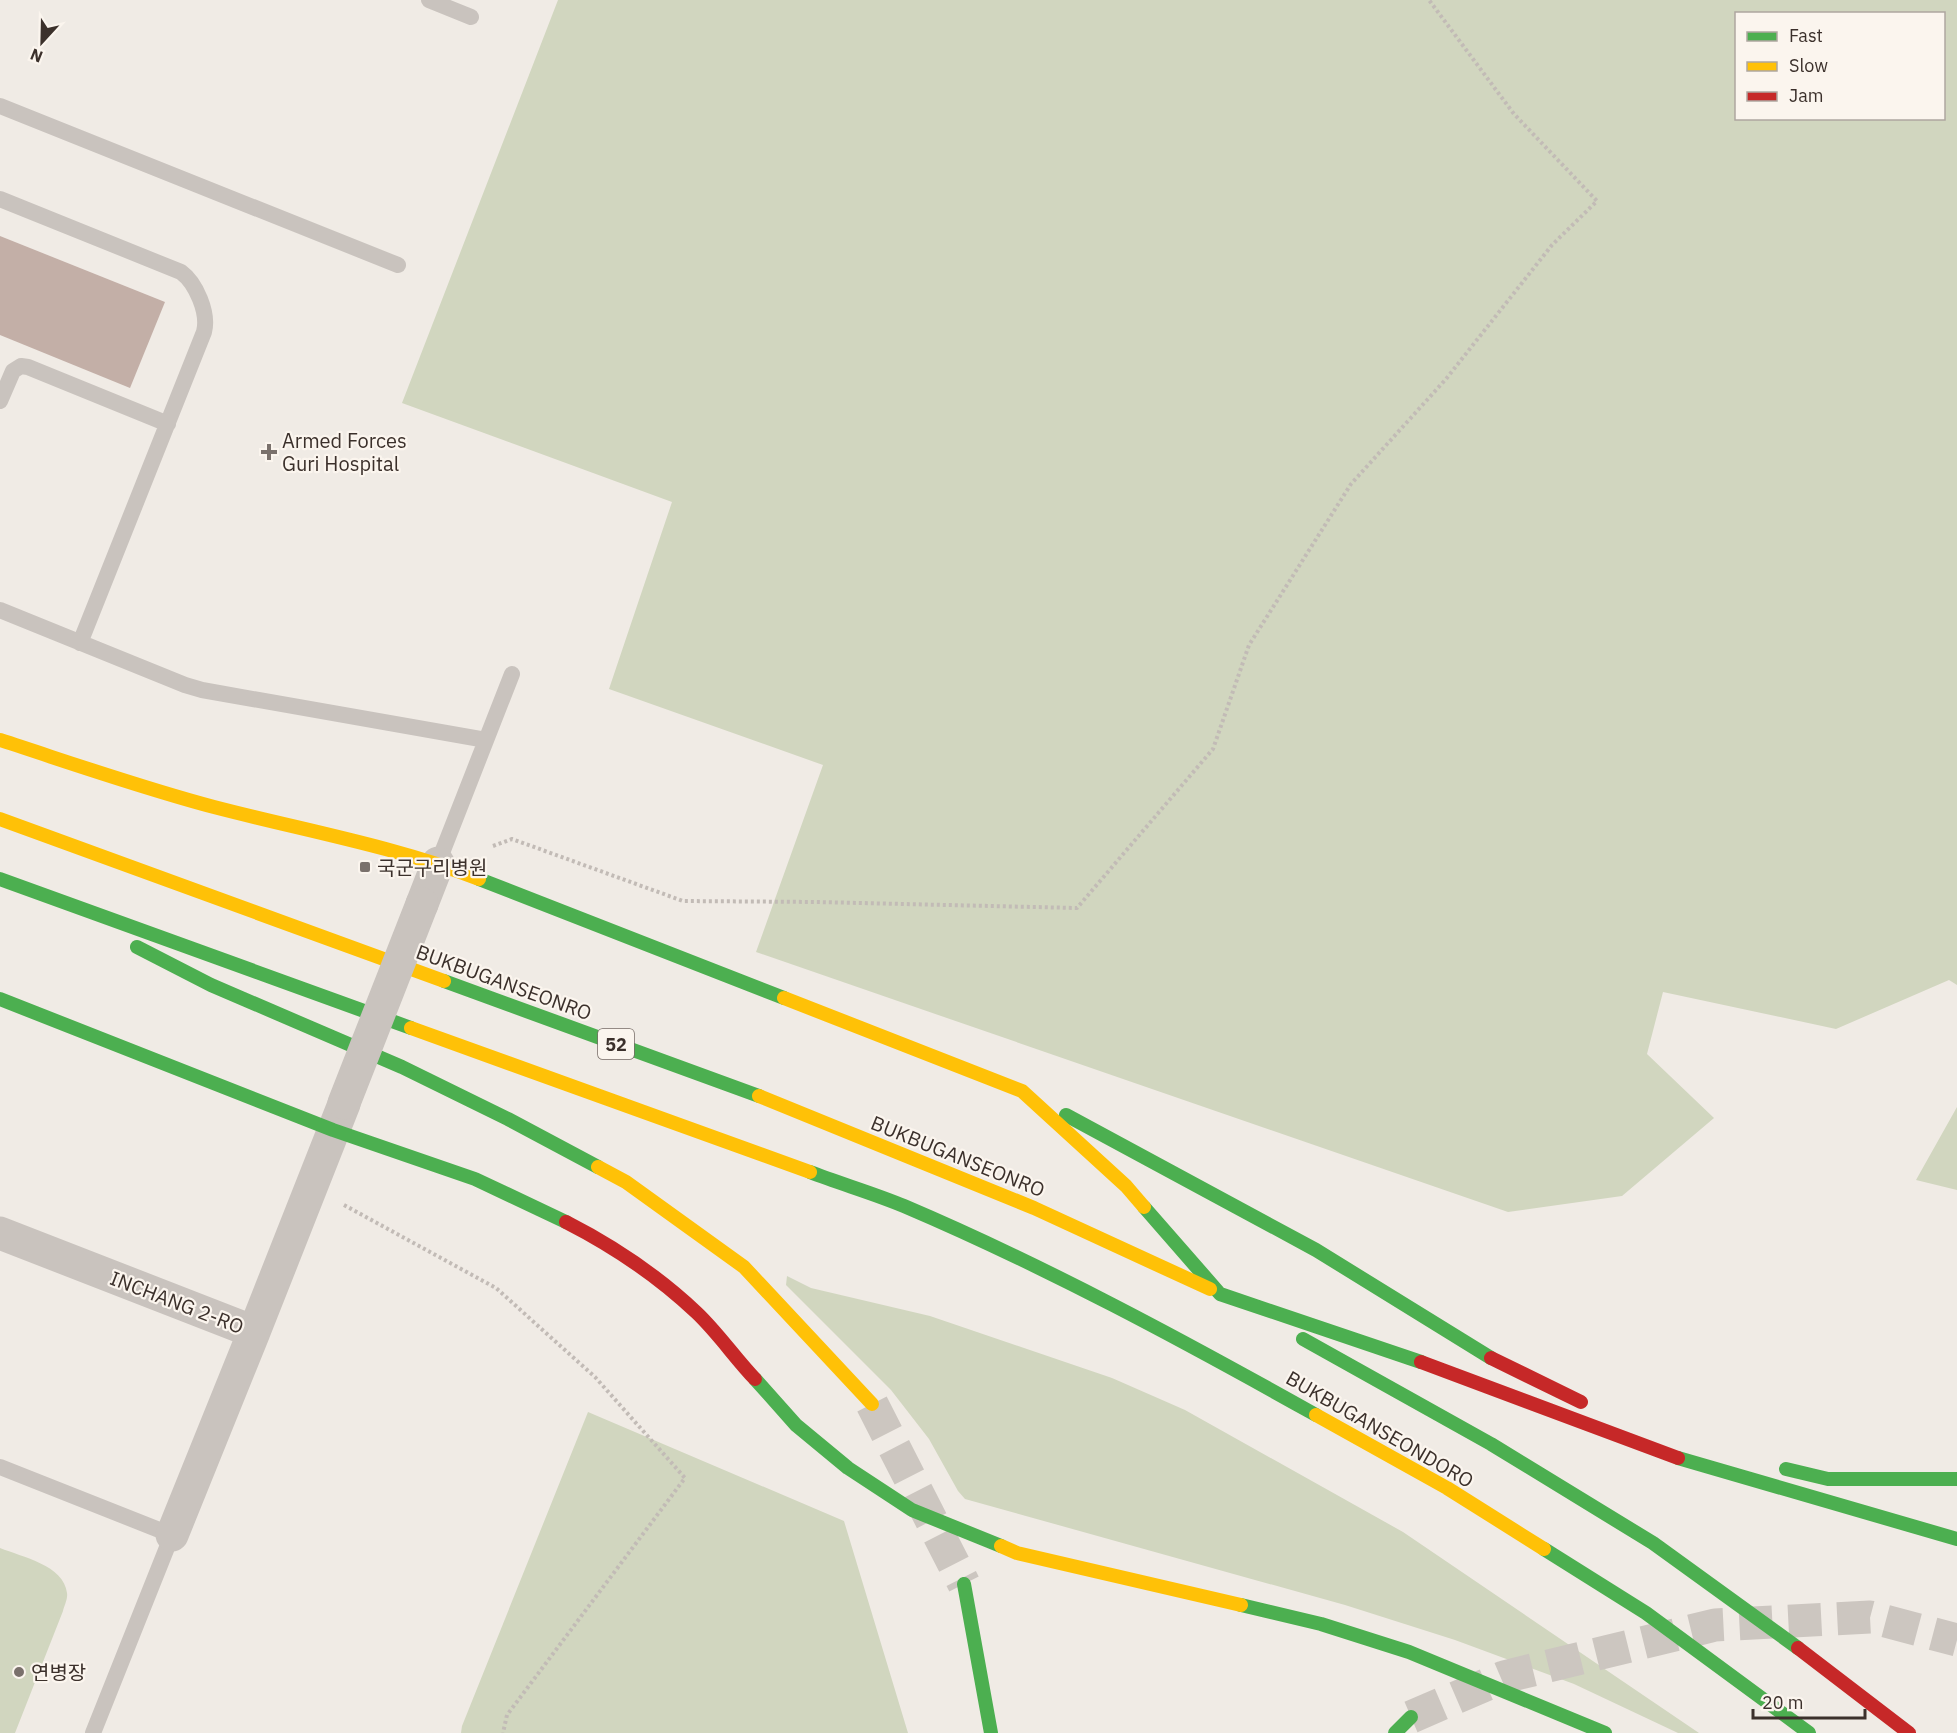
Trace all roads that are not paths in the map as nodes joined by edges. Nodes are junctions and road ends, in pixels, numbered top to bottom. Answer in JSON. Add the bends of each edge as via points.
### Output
{"nodes":[{"id":1,"x":429,"y":0,"type":"edge"},
{"id":2,"x":471,"y":17,"type":"dead end"},
{"id":3,"x":0,"y":106,"type":"edge"},
{"id":4,"x":0,"y":199,"type":"edge"},
{"id":5,"x":398,"y":265,"type":"dead end"},
{"id":6,"x":0,"y":401,"type":"edge"},
{"id":7,"x":168,"y":424,"type":"junction"},
{"id":8,"x":0,"y":610,"type":"edge"},
{"id":9,"x":80,"y":643,"type":"junction"},
{"id":10,"x":512,"y":674,"type":"dead end"},
{"id":11,"x":0,"y":740,"type":"edge"},
{"id":12,"x":486,"y":740,"type":"junction"},
{"id":13,"x":0,"y":819,"type":"edge"},
{"id":14,"x":438,"y":863,"type":"junction"},
{"id":15,"x":2,"y":879,"type":"edge"},
{"id":16,"x":108,"y":932,"type":"dead end"},
{"id":17,"x":129,"y":943,"type":"dead end"},
{"id":18,"x":0,"y":999,"type":"edge"},
{"id":19,"x":1022,"y":1091,"type":"junction"},
{"id":20,"x":338,"y":1117,"type":"junction"},
{"id":21,"x":0,"y":1233,"type":"edge"},
{"id":22,"x":1220,"y":1294,"type":"junction"},
{"id":23,"x":254,"y":1332,"type":"junction"},
{"id":24,"x":872,"y":1404,"type":"tunnel mouth"},
{"id":25,"x":1593,"y":1408,"type":"dead end"},
{"id":26,"x":1625,"y":1424,"type":"dead end"},
{"id":27,"x":1691,"y":1447,"type":"dead end"},
{"id":28,"x":1771,"y":1466,"type":"dead end"},
{"id":29,"x":0,"y":1467,"type":"edge"},
{"id":30,"x":1957,"y":1479,"type":"edge"},
{"id":31,"x":172,"y":1535,"type":"junction"},
{"id":32,"x":1957,"y":1539,"type":"edge"},
{"id":33,"x":964,"y":1584,"type":"tunnel mouth"},
{"id":34,"x":1411,"y":1717,"type":"tunnel mouth"},
{"id":35,"x":93,"y":1733,"type":"edge"},
{"id":36,"x":991,"y":1733,"type":"edge"},
{"id":37,"x":1395,"y":1733,"type":"edge"},
{"id":38,"x":1605,"y":1733,"type":"edge"},
{"id":39,"x":1809,"y":1733,"type":"edge"},
{"id":40,"x":1909,"y":1733,"type":"edge"}],
"edges":[{"from":1,"to":2,"type":"lane"},
{"from":3,"to":5,"type":"lane"},
{"from":4,"to":7,"type":"lane","via":[[181,272],[192,282],[206,324]]},
{"from":6,"to":7,"type":"lane","via":[[13,371],[21,366]]},
{"from":7,"to":9,"type":"lane"},
{"from":8,"to":9,"type":"lane"},
{"from":9,"to":12,"type":"lane","via":[[216,694]]},
{"from":10,"to":12,"type":"lane"},
{"from":11,"to":14,"type":"highway","via":[[212,806]]},
{"from":12,"to":14,"type":"lane"},
{"from":13,"to":22,"type":"highway","name":"BUKBUGANSEONRO","number":"52","via":[[779,1103],[1034,1208]]},
{"from":14,"to":19,"type":"highway"},
{"from":14,"to":20,"type":"street","name":"INCHANG 2-RO","bridge":true},
{"from":15,"to":16,"type":"highway"},
{"from":15,"to":39,"type":"highway","name":"BUKBUGANSEONDORO","via":[[903,1206],[1033,1266],[1210,1356],[1447,1488],[1646,1613]]},
{"from":17,"to":24,"type":"highway","via":[[212,985],[412,1072],[626,1182],[744,1267]]},
{"from":18,"to":20,"type":"highway","via":[[136,1054]]},
{"from":19,"to":22,"type":"highway","via":[[1126,1186]]},
{"from":19,"to":25,"type":"highway","via":[[1316,1250],[1497,1361]]},
{"from":20,"to":23,"type":"street","name":"INCHANG 2-RO"},
{"from":20,"to":38,"type":"highway","via":[[541,1209],[640,1266],[698,1314],[796,1425],[848,1468],[912,1510],[1017,1552],[1321,1624],[1409,1652]]},
{"from":21,"to":23,"type":"street","name":"INCHANG 2-RO"},
{"from":22,"to":32,"type":"highway","via":[[1456,1374],[1698,1465]]},
{"from":22,"to":40,"type":"highway","name":"BUKBUGANSEONDORO","via":[[1491,1444],[1653,1543]]},
{"from":23,"to":31,"type":"street"},
{"from":26,"to":27,"type":"highway","via":[[1657,1439]]},
{"from":28,"to":30,"type":"highway","via":[[1828,1479]]},
{"from":29,"to":31,"type":"lane"},
{"from":31,"to":35,"type":"lane"},
{"from":33,"to":36,"type":"highway"},
{"from":34,"to":37,"type":"highway"}]}
